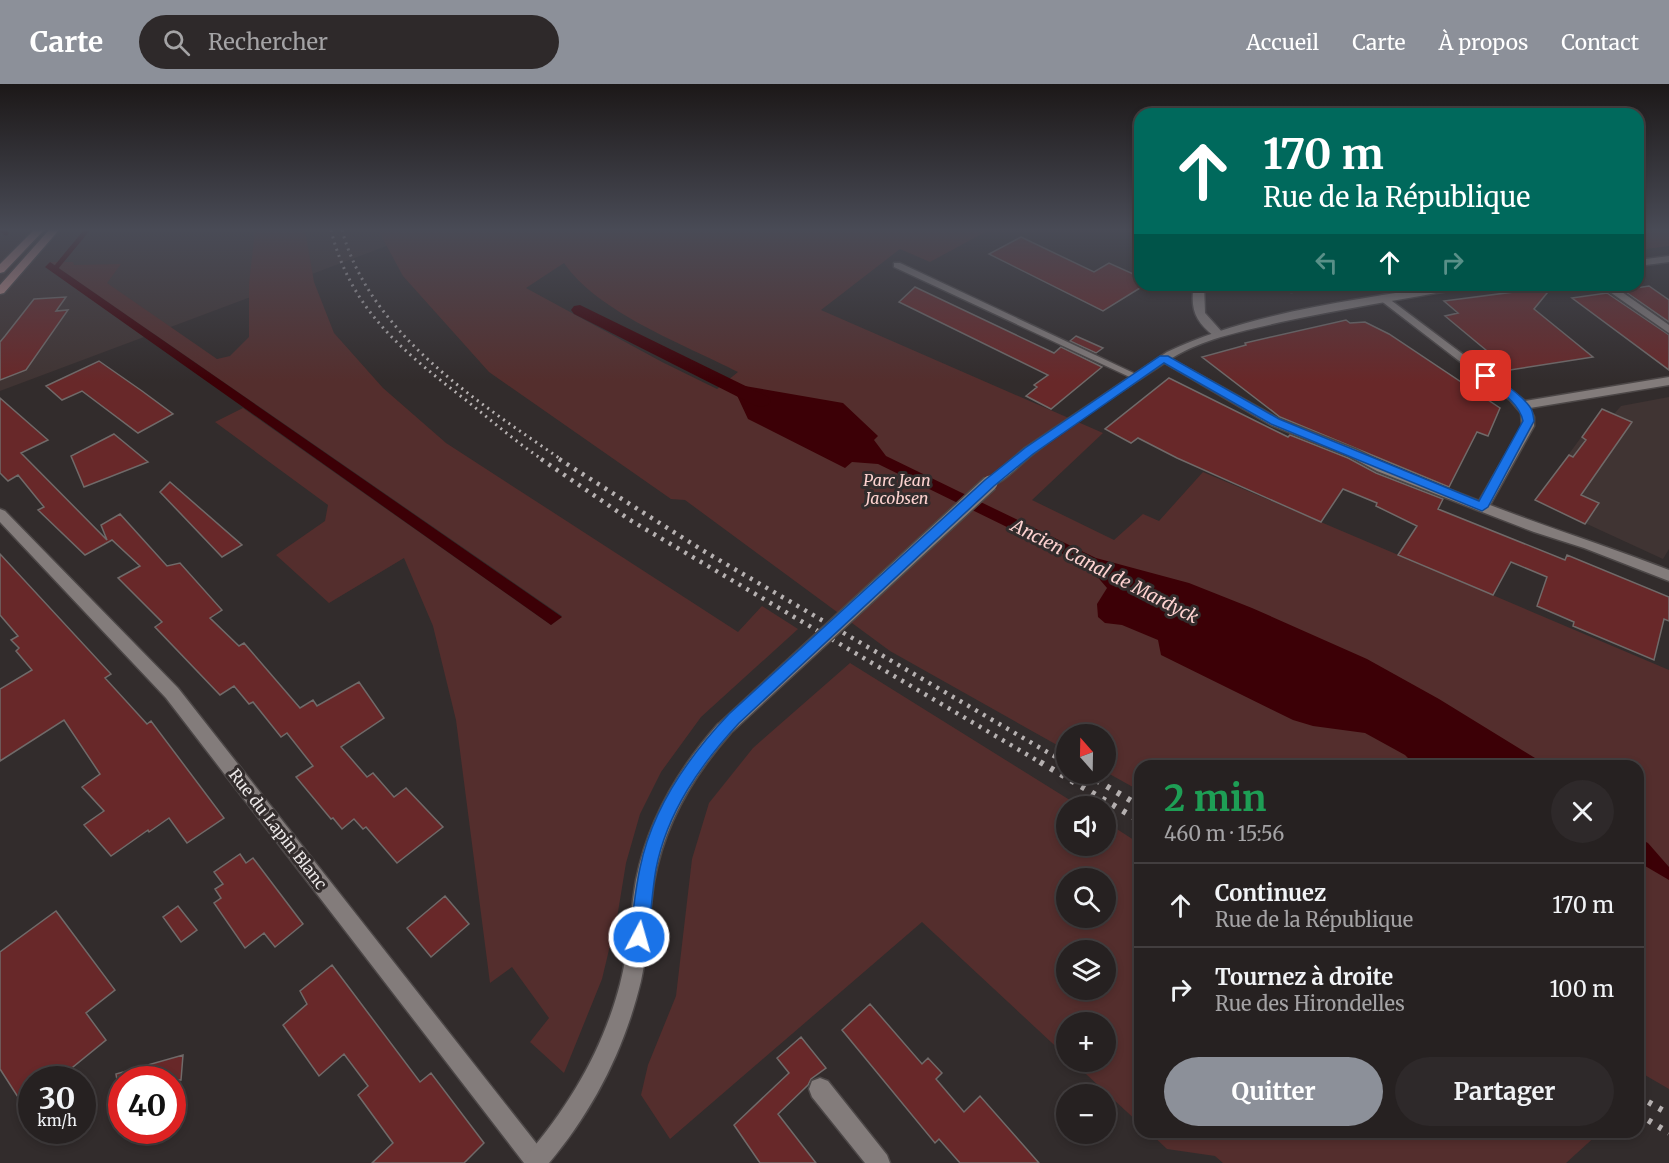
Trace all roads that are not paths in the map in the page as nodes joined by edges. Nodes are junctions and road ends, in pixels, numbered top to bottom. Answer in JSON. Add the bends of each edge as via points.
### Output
{"nodes":[{"id":1,"x":930,"y":280,"type":"edge"},
{"id":2,"x":1198,"y":291,"type":"edge"},
{"id":3,"x":1420,"y":291,"type":"edge"},
{"id":4,"x":1614,"y":291,"type":"edge"},
{"id":5,"x":1413,"y":292,"type":"joint"},
{"id":6,"x":1384,"y":298,"type":"junction"},
{"id":7,"x":1669,"y":330,"type":"edge"},
{"id":8,"x":1218,"y":334,"type":"junction"},
{"id":9,"x":1164,"y":359,"type":"junction"},
{"id":10,"x":1137,"y":377,"type":"junction"},
{"id":11,"x":1669,"y":381,"type":"edge"},
{"id":12,"x":1523,"y":405,"type":"junction"},
{"id":13,"x":1482,"y":507,"type":"junction"},
{"id":14,"x":0,"y":514,"type":"edge"},
{"id":15,"x":1669,"y":576,"type":"edge"},
{"id":16,"x":820,"y":1089,"type":"dead end"},
{"id":17,"x":536,"y":1162,"type":"edge"},
{"id":18,"x":879,"y":1163,"type":"edge"}],
"edges":[{"from":1,"to":10,"type":"lane"},
{"from":2,"to":8,"type":"street","via":[[1197,312]]},
{"from":3,"to":5,"type":"street"},
{"from":4,"to":7,"type":"street"},
{"from":5,"to":6,"type":"street"},
{"from":6,"to":8,"type":"street"},
{"from":6,"to":12,"type":"street"},
{"from":8,"to":9,"type":"street"},
{"from":9,"to":10,"type":"street"},
{"from":9,"to":13,"type":"street","via":[[1275,422]]},
{"from":10,"to":17,"type":"street","bridge":true,"via":[[1029,451],[990,483],[724,729],[701,755],[679,787],[658,833],[648,868],[630,984],[603,1058],[582,1102]]},
{"from":11,"to":12,"type":"street"},
{"from":12,"to":13,"type":"street","via":[[1529,415],[1527,426]]},
{"from":13,"to":15,"type":"street"},
{"from":14,"to":17,"type":"street","name":"Rue du Lapin Blanc","via":[[172,693]]},
{"from":16,"to":18,"type":"street"}]}
